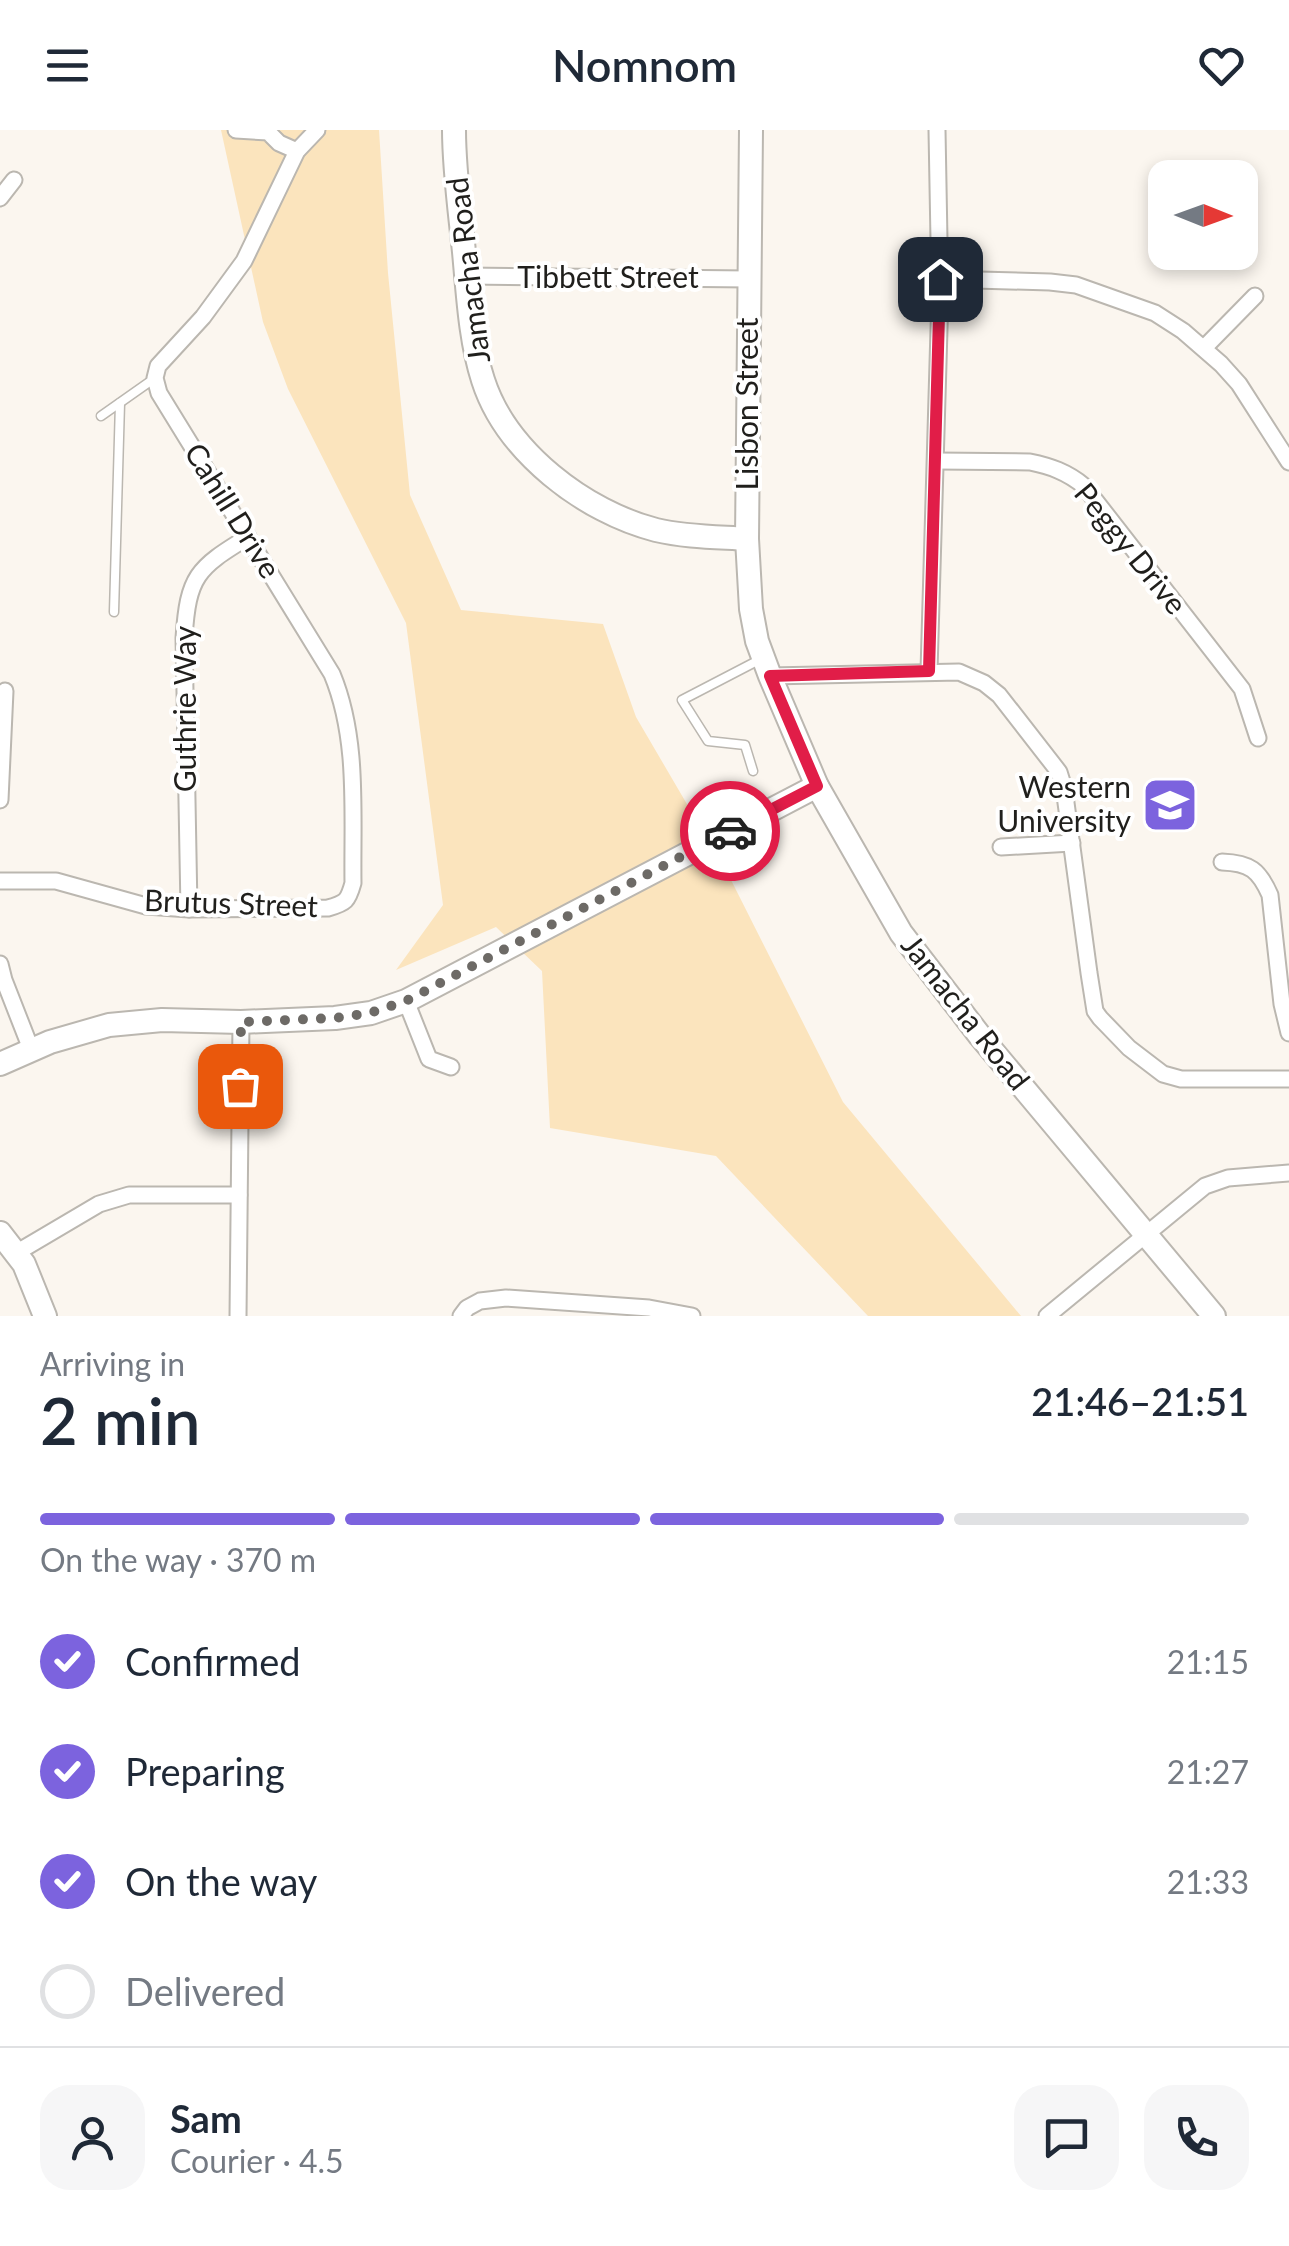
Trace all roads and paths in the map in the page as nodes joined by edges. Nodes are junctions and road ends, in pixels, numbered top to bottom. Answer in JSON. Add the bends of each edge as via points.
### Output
{"nodes":[{"id":1,"x":236,"y":130,"type":"edge"},
{"id":2,"x":317,"y":130,"type":"edge"},
{"id":3,"x":454,"y":130,"type":"edge"},
{"id":4,"x":751,"y":130,"type":"edge"},
{"id":5,"x":937,"y":130,"type":"edge"},
{"id":6,"x":296,"y":151,"type":"junction"},
{"id":7,"x":14,"y":180,"type":"dead end"},
{"id":8,"x":0,"y":198,"type":"edge"},
{"id":9,"x":466,"y":276,"type":"junction"},
{"id":10,"x":749,"y":279,"type":"junction"},
{"id":11,"x":940,"y":279,"type":"junction"},
{"id":12,"x":1255,"y":296,"type":"dead end"},
{"id":13,"x":1204,"y":348,"type":"junction"},
{"id":14,"x":155,"y":378,"type":"junction"},
{"id":15,"x":120,"y":403,"type":"junction"},
{"id":16,"x":101,"y":416,"type":"dead end"},
{"id":17,"x":936,"y":461,"type":"junction"},
{"id":18,"x":1289,"y":462,"type":"edge"},
{"id":19,"x":248,"y":537,"type":"junction"},
{"id":20,"x":747,"y":539,"type":"junction"},
{"id":21,"x":114,"y":612,"type":"dead end"},
{"id":22,"x":766,"y":667,"type":"junction"},
{"id":23,"x":929,"y":671,"type":"junction"},
{"id":24,"x":4,"y":691,"type":"dead end"},
{"id":25,"x":1258,"y":738,"type":"dead end"},
{"id":26,"x":754,"y":772,"type":"dead end"},
{"id":27,"x":817,"y":786,"type":"junction"},
{"id":28,"x":0,"y":800,"type":"edge"},
{"id":29,"x":1072,"y":844,"type":"junction"},
{"id":30,"x":1001,"y":847,"type":"dead end"},
{"id":31,"x":1222,"y":862,"type":"dead end"},
{"id":32,"x":0,"y":881,"type":"edge"},
{"id":33,"x":344,"y":903,"type":"joint"},
{"id":34,"x":188,"y":909,"type":"junction"},
{"id":35,"x":0,"y":964,"type":"edge"},
{"id":36,"x":406,"y":1001,"type":"junction"},
{"id":37,"x":241,"y":1022,"type":"junction"},
{"id":38,"x":1289,"y":1033,"type":"edge"},
{"id":39,"x":31,"y":1048,"type":"junction"},
{"id":40,"x":0,"y":1064,"type":"edge"},
{"id":41,"x":451,"y":1067,"type":"dead end"},
{"id":42,"x":1289,"y":1079,"type":"edge"},
{"id":43,"x":1289,"y":1173,"type":"edge"},
{"id":44,"x":239,"y":1195,"type":"junction"},
{"id":45,"x":0,"y":1233,"type":"edge"},
{"id":46,"x":1145,"y":1234,"type":"junction"},
{"id":47,"x":16,"y":1252,"type":"junction"},
{"id":48,"x":44,"y":1316,"type":"edge"},
{"id":49,"x":238,"y":1316,"type":"edge"},
{"id":50,"x":461,"y":1316,"type":"edge"},
{"id":51,"x":692,"y":1316,"type":"edge"},
{"id":52,"x":1047,"y":1316,"type":"edge"},
{"id":53,"x":1214,"y":1316,"type":"edge"}],
"edges":[{"from":1,"to":6,"type":"street","via":[[268,132]]},
{"from":2,"to":6,"type":"street"},
{"from":3,"to":9,"type":"main road","name":"Jamacha Road"},
{"from":4,"to":10,"type":"main road","name":"Lisbon Street"},
{"from":5,"to":11,"type":"street"},
{"from":6,"to":14,"type":"street","via":[[244,261],[161,360]]},
{"from":7,"to":8,"type":"street"},
{"from":9,"to":10,"type":"street","name":"Tibbett Street"},
{"from":9,"to":20,"type":"main road","name":"Jamacha Road","via":[[483,382],[545,470],[597,507],[636,524]]},
{"from":10,"to":20,"type":"main road","name":"Lisbon Street"},
{"from":11,"to":13,"type":"street","via":[[1076,285],[1155,313]]},
{"from":11,"to":17,"type":"street"},
{"from":12,"to":13,"type":"street"},
{"from":13,"to":18,"type":"street","via":[[1239,384]]},
{"from":14,"to":15,"type":"lane"},
{"from":14,"to":19,"type":"street","name":"Cahill Drive"},
{"from":15,"to":16,"type":"lane"},
{"from":15,"to":21,"type":"lane"},
{"from":17,"to":23,"type":"street"},
{"from":17,"to":25,"type":"street","name":"Peggy Drive","via":[[1044,464],[1084,486],[1242,689]]},
{"from":19,"to":33,"type":"street","name":"Cahill Drive","via":[[332,674],[342,702],[351,751],[353,883]]},
{"from":19,"to":34,"type":"street","name":"Guthrie Way","via":[[211,560],[186,605]]},
{"from":20,"to":22,"type":"main road","name":"Lisbon Street","via":[[752,609]]},
{"from":22,"to":23,"type":"street"},
{"from":22,"to":26,"type":"lane","via":[[682,700],[708,741],[745,745]]},
{"from":22,"to":27,"type":"main road","name":"Jamacha Road"},
{"from":23,"to":29,"type":"street","via":[[968,675],[1006,703],[1059,772]]},
{"from":24,"to":28,"type":"street"},
{"from":27,"to":36,"type":"main road"},
{"from":27,"to":46,"type":"main road","name":"Jamacha Road","via":[[901,933]]},
{"from":29,"to":30,"type":"street"},
{"from":29,"to":42,"type":"street","via":[[1100,1018],[1163,1074]]},
{"from":31,"to":38,"type":"street","via":[[1252,868],[1270,895]]},
{"from":32,"to":34,"type":"street","name":"Brutus Street","via":[[56,881],[146,906]]},
{"from":33,"to":34,"type":"street","name":"Brutus Street"},
{"from":35,"to":39,"type":"street"},
{"from":36,"to":37,"type":"main road","via":[[335,1018]]},
{"from":36,"to":41,"type":"street","via":[[429,1059]]},
{"from":37,"to":39,"type":"main road","via":[[109,1025]]},
{"from":37,"to":44,"type":"street"},
{"from":39,"to":40,"type":"main road"},
{"from":43,"to":46,"type":"street","via":[[1205,1186]]},
{"from":44,"to":47,"type":"street","via":[[129,1195],[98,1204]]},
{"from":44,"to":49,"type":"street"},
{"from":45,"to":47,"type":"main road"},
{"from":46,"to":52,"type":"street"},
{"from":46,"to":53,"type":"main road","name":"Jamacha Road"},
{"from":47,"to":48,"type":"main road"},
{"from":50,"to":51,"type":"street","via":[[480,1301],[506,1298]]}]}
